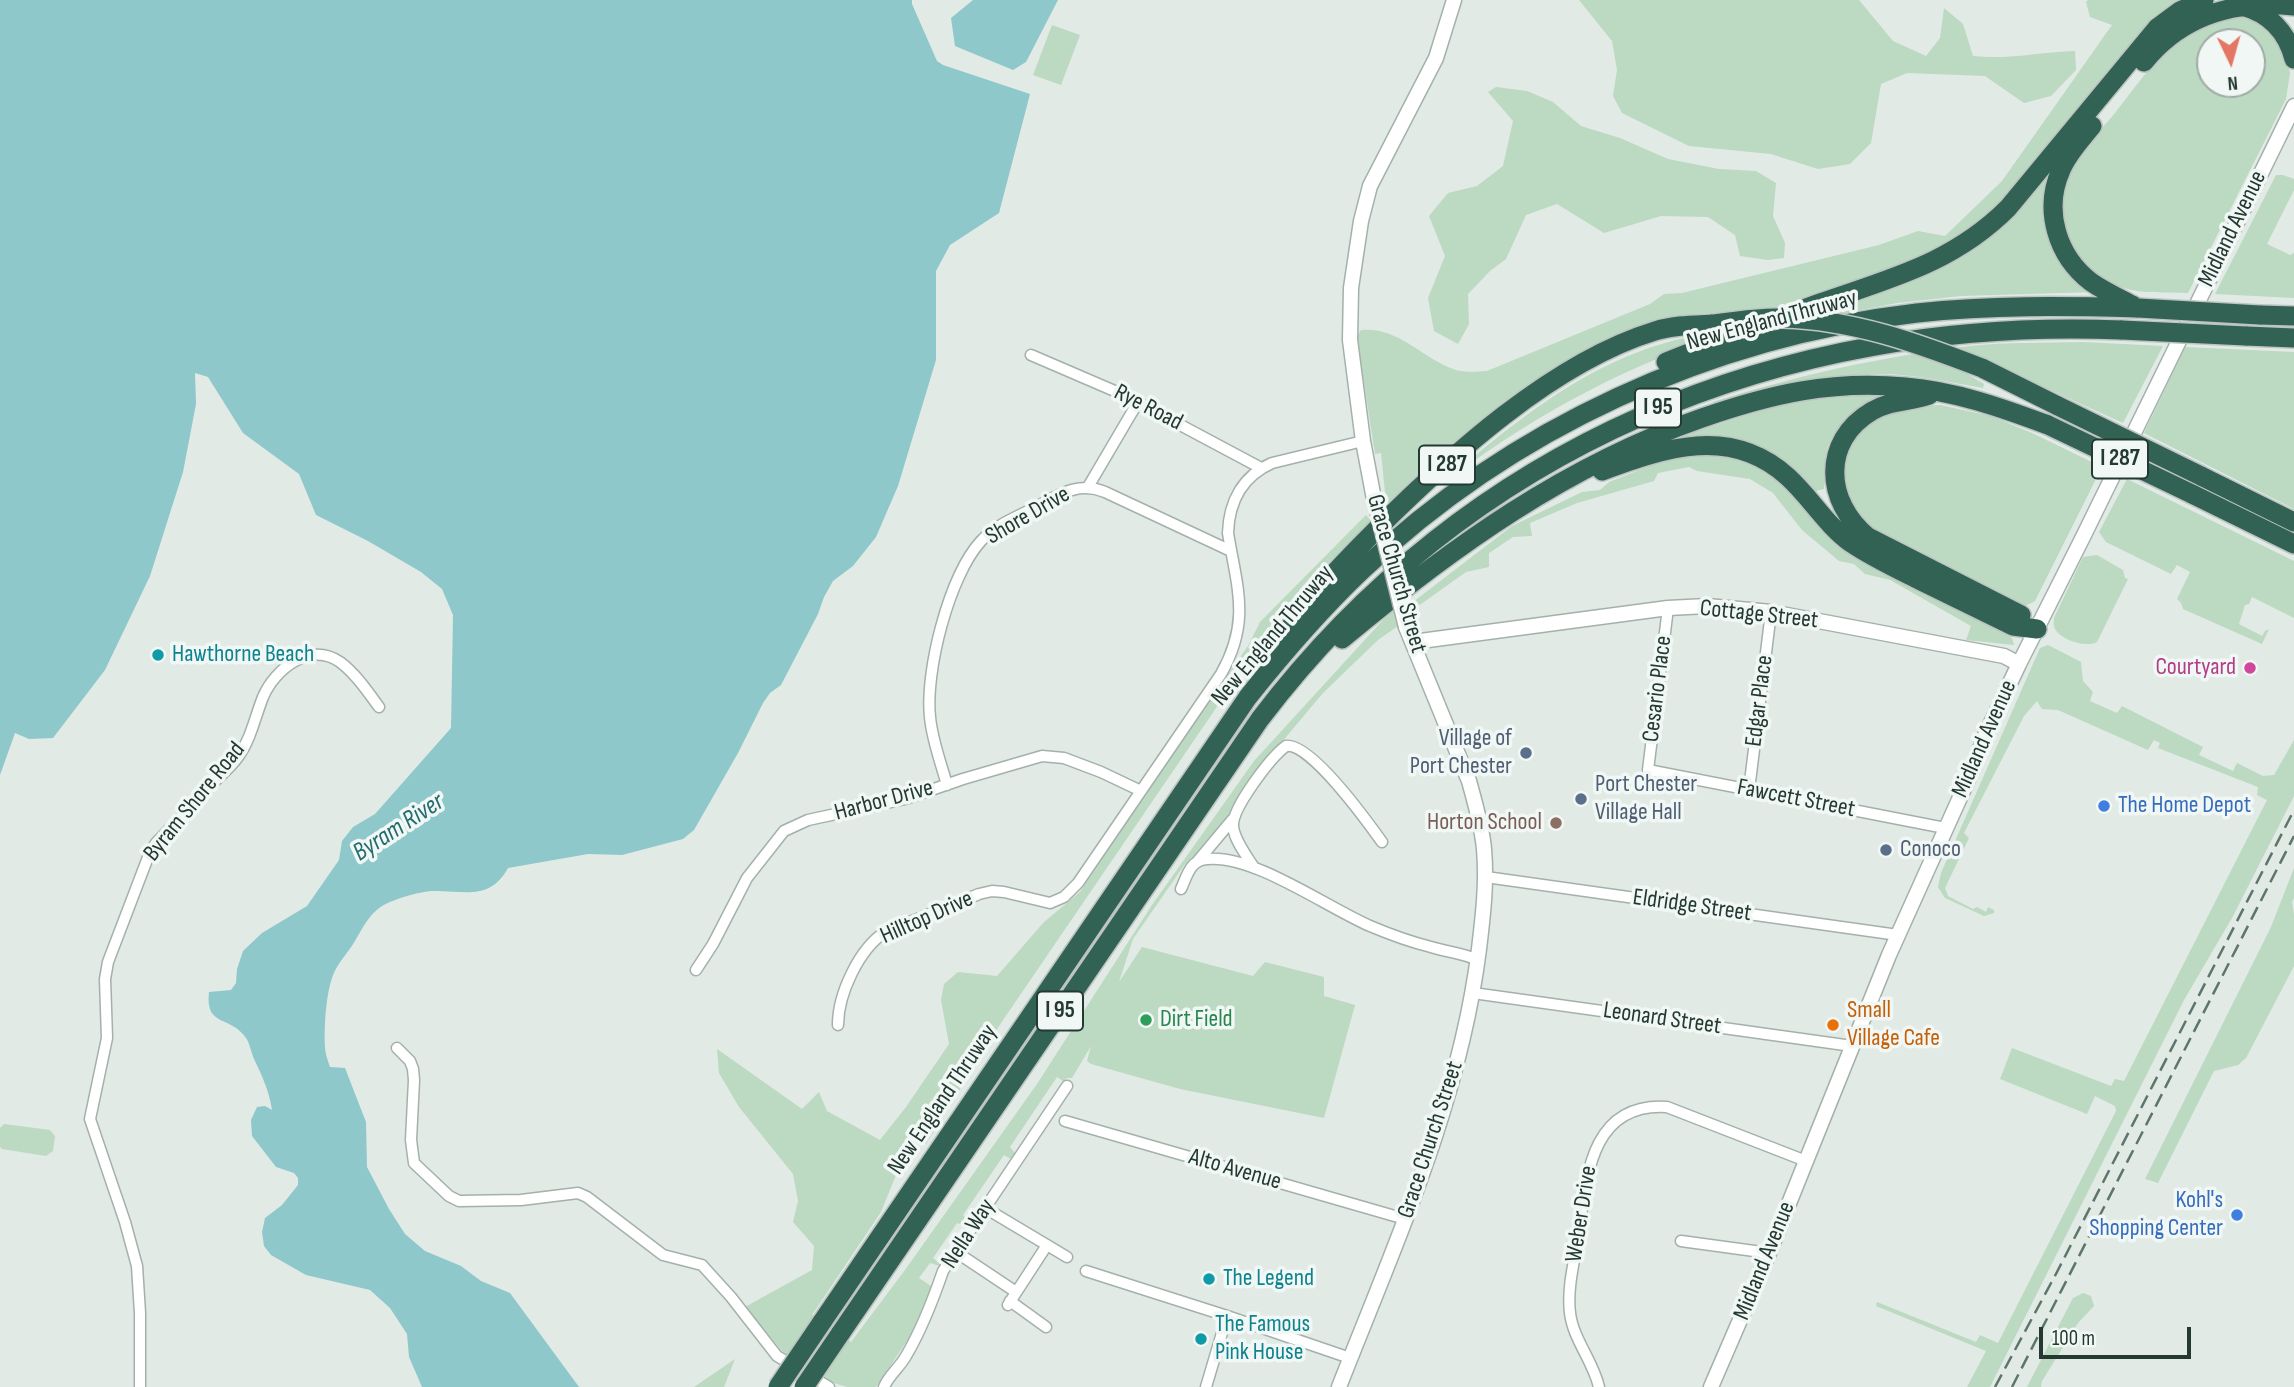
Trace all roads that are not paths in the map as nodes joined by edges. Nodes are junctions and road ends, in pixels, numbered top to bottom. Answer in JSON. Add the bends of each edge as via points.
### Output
{"nodes":[{"id":1,"x":1454,"y":0,"type":"edge"},
{"id":2,"x":2214,"y":2,"type":"edge"},
{"id":3,"x":2294,"y":6,"type":"edge"},
{"id":4,"x":2294,"y":59,"type":"edge"},
{"id":5,"x":2294,"y":106,"type":"edge"},
{"id":6,"x":2138,"y":308,"type":"junction"},
{"id":7,"x":2294,"y":316,"type":"edge"},
{"id":8,"x":2294,"y":338,"type":"edge"},
{"id":9,"x":1031,"y":355,"type":"dead end"},
{"id":10,"x":1937,"y":391,"type":"junction"},
{"id":11,"x":1138,"y":402,"type":"junction"},
{"id":12,"x":1572,"y":420,"type":"junction"},
{"id":13,"x":1363,"y":440,"type":"junction"},
{"id":14,"x":1261,"y":468,"type":"junction"},
{"id":15,"x":1088,"y":487,"type":"junction"},
{"id":16,"x":1540,"y":493,"type":"junction"},
{"id":17,"x":2294,"y":522,"type":"edge"},
{"id":18,"x":2294,"y":544,"type":"edge"},
{"id":19,"x":1231,"y":551,"type":"junction"},
{"id":20,"x":1668,"y":608,"type":"junction"},
{"id":21,"x":1771,"y":612,"type":"junction"},
{"id":22,"x":2038,"y":629,"type":"junction"},
{"id":23,"x":1413,"y":642,"type":"junction"},
{"id":24,"x":2019,"y":664,"type":"junction"},
{"id":25,"x":1282,"y":689,"type":"junction"},
{"id":26,"x":1248,"y":697,"type":"junction"},
{"id":27,"x":379,"y":707,"type":"dead end"},
{"id":28,"x":1648,"y":770,"type":"joint"},
{"id":29,"x":947,"y":785,"type":"junction"},
{"id":30,"x":1749,"y":790,"type":"junction"},
{"id":31,"x":1141,"y":791,"type":"junction"},
{"id":32,"x":1233,"y":819,"type":"junction"},
{"id":33,"x":1945,"y":828,"type":"junction"},
{"id":34,"x":1382,"y":842,"type":"dead end"},
{"id":35,"x":1197,"y":862,"type":"junction"},
{"id":36,"x":1253,"y":866,"type":"junction"},
{"id":37,"x":1486,"y":877,"type":"junction"},
{"id":38,"x":1181,"y":889,"type":"dead end"},
{"id":39,"x":1898,"y":935,"type":"junction"},
{"id":40,"x":1478,"y":960,"type":"junction"},
{"id":41,"x":696,"y":970,"type":"dead end"},
{"id":42,"x":1472,"y":993,"type":"junction"},
{"id":43,"x":838,"y":1025,"type":"dead end"},
{"id":44,"x":1852,"y":1046,"type":"junction"},
{"id":45,"x":397,"y":1048,"type":"dead end"},
{"id":46,"x":1067,"y":1086,"type":"dead end"},
{"id":47,"x":1065,"y":1121,"type":"dead end"},
{"id":48,"x":1806,"y":1161,"type":"junction"},
{"id":49,"x":985,"y":1209,"type":"junction"},
{"id":50,"x":1405,"y":1219,"type":"junction"},
{"id":51,"x":1681,"y":1241,"type":"dead end"},
{"id":52,"x":1047,"y":1245,"type":"junction"},
{"id":53,"x":956,"y":1252,"type":"junction"},
{"id":54,"x":1769,"y":1253,"type":"junction"},
{"id":55,"x":1067,"y":1257,"type":"dead end"},
{"id":56,"x":1086,"y":1271,"type":"dead end"},
{"id":57,"x":1012,"y":1299,"type":"junction"},
{"id":58,"x":1227,"y":1316,"type":"junction"},
{"id":59,"x":1046,"y":1327,"type":"dead end"},
{"id":60,"x":1350,"y":1359,"type":"junction"},
{"id":61,"x":140,"y":1387,"type":"edge"},
{"id":62,"x":778,"y":1387,"type":"edge"},
{"id":63,"x":804,"y":1387,"type":"edge"},
{"id":64,"x":829,"y":1387,"type":"edge"},
{"id":65,"x":884,"y":1387,"type":"edge"},
{"id":66,"x":1206,"y":1387,"type":"edge"},
{"id":67,"x":1339,"y":1387,"type":"edge"},
{"id":68,"x":1599,"y":1387,"type":"edge"},
{"id":69,"x":1711,"y":1387,"type":"edge"}],
"edges":[{"from":1,"to":13,"type":"street","name":"Grace Church Street","via":[[1436,58],[1365,200],[1349,322]]},
{"from":2,"to":3,"type":"highway"},
{"from":2,"to":4,"type":"highway","via":[[2253,9],[2272,21]]},
{"from":2,"to":6,"type":"highway","via":[[2160,44],[2076,146],[2054,192],[2059,242],[2071,264],[2089,281]]},
{"from":2,"to":12,"type":"highway","via":[[2180,10],[2152,33],[2008,208],[1963,246],[1923,266],[1661,365]]},
{"from":5,"to":22,"type":"street","name":"Midland Avenue"},
{"from":6,"to":7,"type":"highway","name":"New England Thruway","number":"I 95","bridge":true},
{"from":6,"to":12,"type":"highway","name":"New England Thruway","number":"I 95","via":[[1990,307],[1834,327],[1680,370]]},
{"from":8,"to":25,"type":"highway","name":"New England Thruway","number":"I 95","bridge":true,"via":[[2122,330],[1962,333],[1879,344],[1773,368],[1707,389],[1659,407],[1553,460],[1470,513],[1382,583]]},
{"from":9,"to":11,"type":"street","name":"Rye Road"},
{"from":10,"to":16,"type":"highway","number":"I 287","via":[[1845,385],[1773,395],[1630,445]]},
{"from":10,"to":18,"type":"highway","number":"I 287","bridge":true,"via":[[1993,404],[2048,425]]},
{"from":10,"to":22,"type":"highway","via":[[1882,405],[1854,424],[1841,444],[1835,469],[1839,501],[1868,537],[2024,617]]},
{"from":11,"to":14,"type":"street","name":"Rye Road"},
{"from":11,"to":15,"type":"street"},
{"from":12,"to":26,"type":"highway","name":"New England Thruway","number":"I 95","via":[[1477,477],[1362,570],[1305,628]]},
{"from":13,"to":14,"type":"street"},
{"from":13,"to":23,"type":"street","name":"Grace Church Street","bridge":true},
{"from":14,"to":19,"type":"street","name":"Hilltop Drive","via":[[1242,485],[1231,508]]},
{"from":15,"to":19,"type":"street","name":"Shore Drive"},
{"from":15,"to":29,"type":"street","name":"Shore Drive","via":[[1062,494],[992,532],[975,548],[958,580],[940,634],[929,696],[931,729]]},
{"from":16,"to":22,"type":"highway","via":[[1671,448],[1729,448],[1779,470],[1836,531],[1870,555],[2013,626]]},
{"from":16,"to":25,"type":"highway","number":"I 287","via":[[1408,585]]},
{"from":17,"to":26,"type":"highway","number":"I 287","bridge":true,"via":[[1982,368],[1904,339],[1848,324],[1781,318],[1666,328],[1620,345],[1540,389],[1423,485],[1330,578],[1296,619]]},
{"from":19,"to":31,"type":"street","name":"Hilltop Drive","via":[[1240,609],[1235,644],[1221,674]]},
{"from":20,"to":21,"type":"street","name":"Cottage Street"},
{"from":20,"to":23,"type":"street","name":"Cottage Street"},
{"from":20,"to":28,"type":"street","name":"Cesario Place"},
{"from":21,"to":24,"type":"street","name":"Cottage Street","via":[[2004,656]]},
{"from":21,"to":30,"type":"street","name":"Edgar Place"},
{"from":22,"to":24,"type":"street","name":"Midland Avenue"},
{"from":23,"to":37,"type":"street","name":"Grace Church Street","via":[[1469,782]]},
{"from":24,"to":33,"type":"street","name":"Midland Avenue"},
{"from":25,"to":63,"type":"highway","name":"New England Thruway","number":"I 95","bridge":true},
{"from":26,"to":62,"type":"highway","name":"New England Thruway","number":"I 95","bridge":true},
{"from":27,"to":61,"type":"street","name":"Byram Shore Road","via":[[353,674],[330,657],[310,656],[282,670],[264,695],[238,757],[150,852],[108,962],[107,1038],[90,1119],[137,1266]]},
{"from":28,"to":30,"type":"street","name":"Fawcett Street"},
{"from":29,"to":31,"type":"street","name":"Harbor Drive","via":[[1032,758],[1055,756]]},
{"from":29,"to":41,"type":"street","name":"Harbor Drive","via":[[808,820],[785,831],[740,888]]},
{"from":30,"to":33,"type":"street","name":"Fawcett Street"},
{"from":31,"to":43,"type":"street","name":"Hilltop Drive","via":[[1079,883],[1058,901],[1041,902],[992,891],[878,936],[841,996]]},
{"from":32,"to":34,"type":"street","via":[[1281,750],[1292,745],[1314,760]]},
{"from":32,"to":35,"type":"street"},
{"from":32,"to":36,"type":"street","via":[[1236,837]]},
{"from":33,"to":39,"type":"street","name":"Midland Avenue"},
{"from":35,"to":36,"type":"street","via":[[1228,859]]},
{"from":35,"to":38,"type":"street"},
{"from":36,"to":40,"type":"street","via":[[1370,926]]},
{"from":37,"to":39,"type":"street","name":"Eldridge Street"},
{"from":37,"to":40,"type":"street","name":"Grace Church Street"},
{"from":39,"to":44,"type":"street","name":"Midland Avenue"},
{"from":40,"to":42,"type":"street","name":"Grace Church Street"},
{"from":42,"to":44,"type":"street","name":"Leonard Street"},
{"from":42,"to":50,"type":"street","name":"Grace Church Street","via":[[1441,1117]]},
{"from":44,"to":48,"type":"street","name":"Midland Avenue"},
{"from":45,"to":64,"type":"street","via":[[413,1069],[414,1164],[449,1196],[459,1201],[521,1200],[578,1193],[663,1255],[702,1265],[777,1356]]},
{"from":46,"to":49,"type":"street","name":"Nella Way"},
{"from":47,"to":50,"type":"street","name":"Alto Avenue"},
{"from":48,"to":54,"type":"street","name":"Midland Avenue"},
{"from":48,"to":68,"type":"street","name":"Weber Drive","via":[[1667,1107],[1631,1112],[1604,1133],[1587,1172],[1569,1304]]},
{"from":49,"to":52,"type":"street"},
{"from":49,"to":53,"type":"street","name":"Nella Way"},
{"from":50,"to":60,"type":"street","name":"Grace Church Street"},
{"from":51,"to":54,"type":"street"},
{"from":52,"to":55,"type":"street"},
{"from":52,"to":57,"type":"street"},
{"from":53,"to":57,"type":"street"},
{"from":53,"to":65,"type":"street","name":"Nella Way","via":[[904,1360]]},
{"from":54,"to":69,"type":"street","name":"Midland Avenue"},
{"from":56,"to":58,"type":"street"},
{"from":57,"to":59,"type":"street"},
{"from":58,"to":60,"type":"street"},
{"from":58,"to":66,"type":"street"},
{"from":60,"to":67,"type":"street","name":"Grace Church Street"}]}
